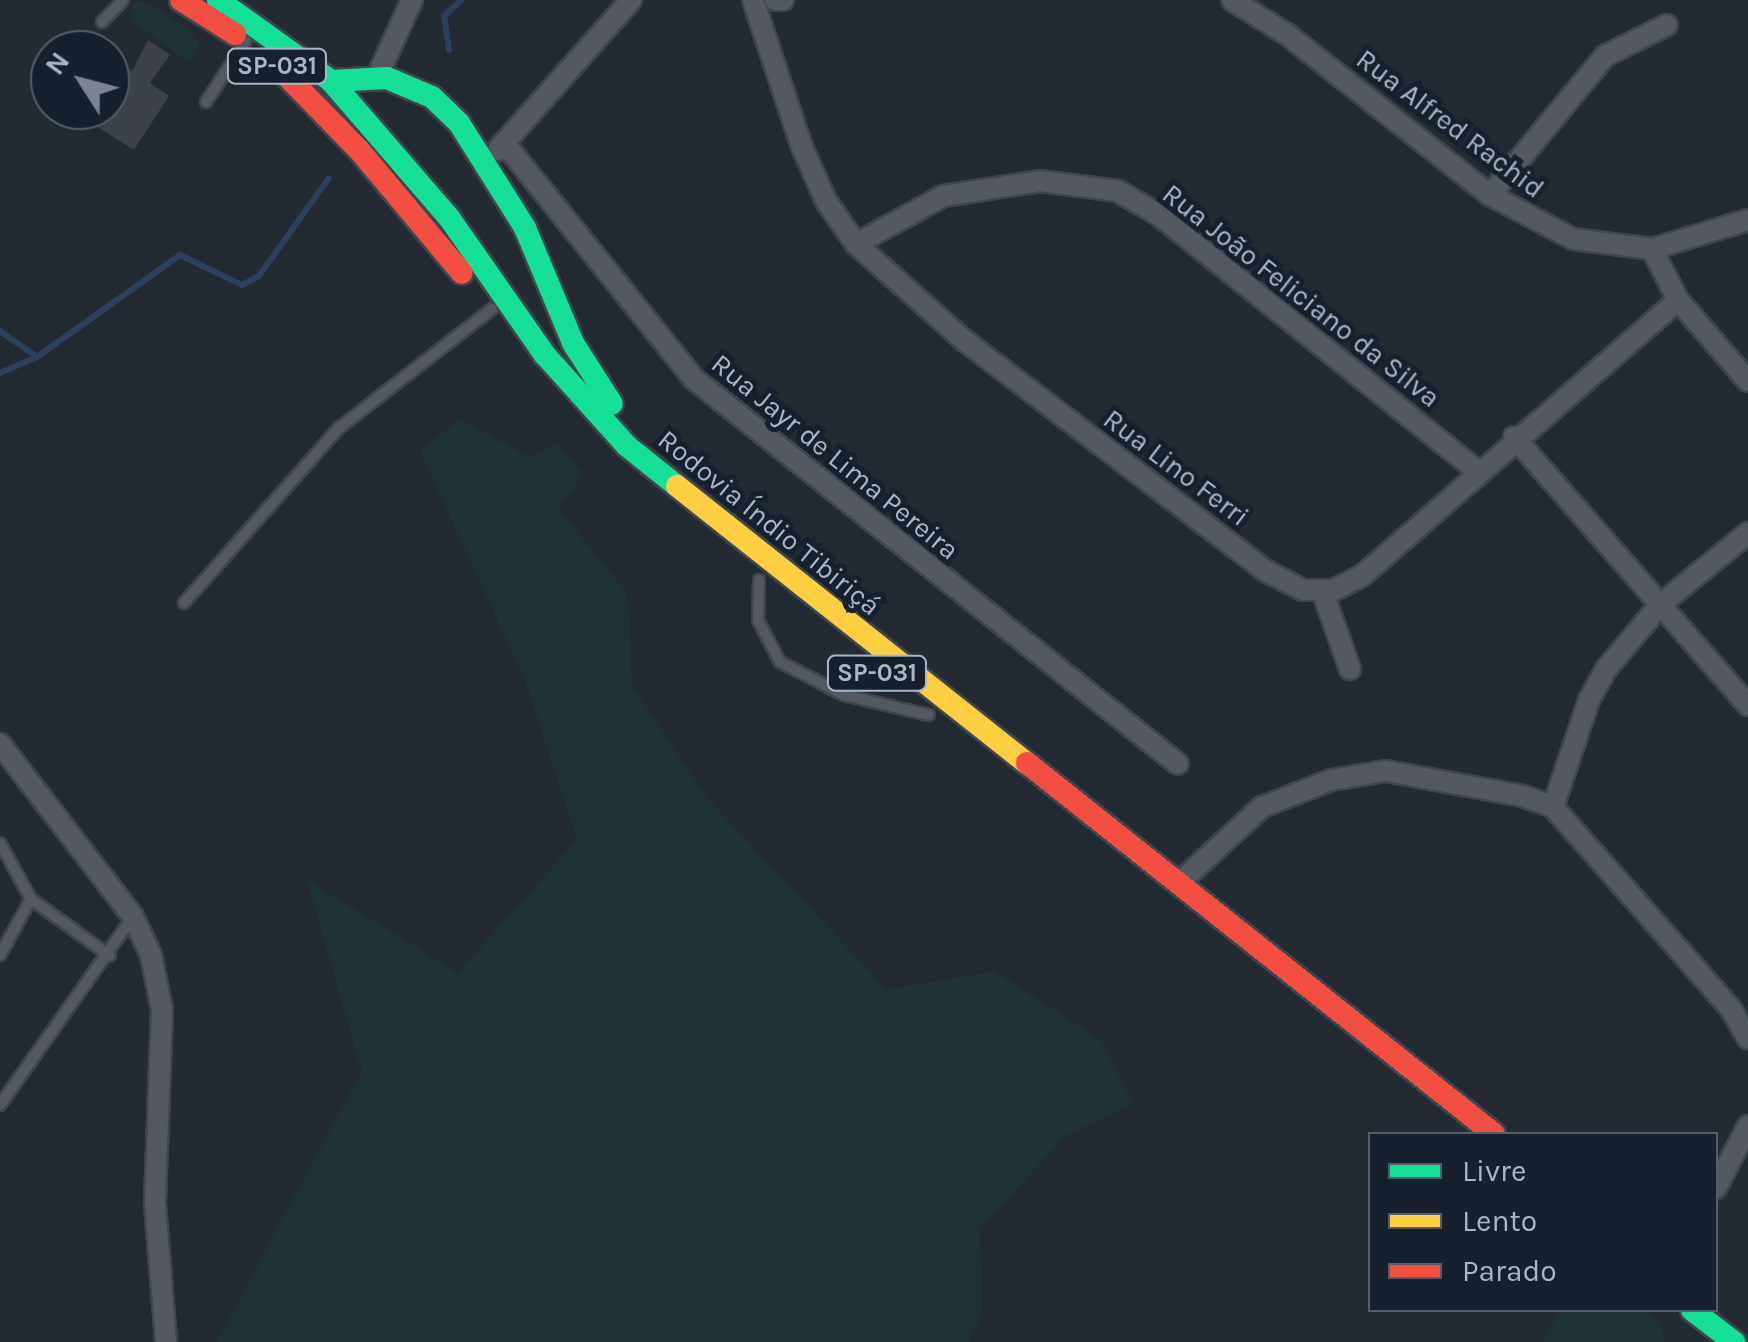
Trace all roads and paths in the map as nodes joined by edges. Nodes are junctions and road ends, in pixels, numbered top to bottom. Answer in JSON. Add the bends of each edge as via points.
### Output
{"nodes":[{"id":1,"x":123,"y":0,"type":"edge"},
{"id":2,"x":181,"y":0,"type":"edge"},
{"id":3,"x":218,"y":0,"type":"edge"},
{"id":4,"x":412,"y":0,"type":"edge"},
{"id":5,"x":631,"y":0,"type":"edge"},
{"id":6,"x":753,"y":0,"type":"edge"},
{"id":7,"x":1232,"y":0,"type":"edge"},
{"id":8,"x":102,"y":22,"type":"dead end"},
{"id":9,"x":1667,"y":25,"type":"dead end"},
{"id":10,"x":246,"y":41,"type":"junction"},
{"id":11,"x":377,"y":77,"type":"junction"},
{"id":12,"x":330,"y":81,"type":"junction"},
{"id":13,"x":206,"y":102,"type":"dead end"},
{"id":14,"x":505,"y":144,"type":"junction"},
{"id":15,"x":486,"y":162,"type":"junction"},
{"id":16,"x":1490,"y":195,"type":"junction"},
{"id":17,"x":1748,"y":220,"type":"edge"},
{"id":18,"x":856,"y":244,"type":"junction"},
{"id":19,"x":1652,"y":249,"type":"junction"},
{"id":20,"x":1678,"y":300,"type":"junction"},
{"id":21,"x":492,"y":309,"type":"junction"},
{"id":22,"x":1748,"y":381,"type":"edge"},
{"id":23,"x":1514,"y":437,"type":"junction"},
{"id":24,"x":652,"y":468,"type":"junction"},
{"id":25,"x":1477,"y":471,"type":"junction"},
{"id":26,"x":1748,"y":533,"type":"edge"},
{"id":27,"x":759,"y":580,"type":"junction"},
{"id":28,"x":1322,"y":590,"type":"junction"},
{"id":29,"x":184,"y":603,"type":"dead end"},
{"id":30,"x":1660,"y":604,"type":"junction"},
{"id":31,"x":1350,"y":669,"type":"dead end"},
{"id":32,"x":1748,"y":705,"type":"edge"},
{"id":33,"x":929,"y":715,"type":"junction"},
{"id":34,"x":0,"y":744,"type":"edge"},
{"id":35,"x":1178,"y":764,"type":"dead end"},
{"id":36,"x":1553,"y":807,"type":"junction"},
{"id":37,"x":0,"y":844,"type":"edge"},
{"id":38,"x":1178,"y":884,"type":"junction"},
{"id":39,"x":31,"y":900,"type":"junction"},
{"id":40,"x":133,"y":917,"type":"junction"},
{"id":41,"x":0,"y":955,"type":"edge"},
{"id":42,"x":110,"y":956,"type":"junction"},
{"id":43,"x":1748,"y":1038,"type":"edge"},
{"id":44,"x":0,"y":1106,"type":"edge"},
{"id":45,"x":1748,"y":1126,"type":"edge"},
{"id":46,"x":1453,"y":1132,"type":"edge"},
{"id":47,"x":1491,"y":1132,"type":"edge"},
{"id":48,"x":1718,"y":1184,"type":"edge"},
{"id":49,"x":1718,"y":1307,"type":"edge"},
{"id":50,"x":1695,"y":1312,"type":"edge"},
{"id":51,"x":1748,"y":1330,"type":"edge"},
{"id":52,"x":166,"y":1342,"type":"edge"},
{"id":53,"x":1734,"y":1342,"type":"edge"}],
"edges":[{"from":1,"to":8,"type":"lane"},
{"from":2,"to":10,"type":"highway","name":"Rodovia Índio Tibiriçá","number":"SP-031"},
{"from":3,"to":12,"type":"highway","name":"Rodovia Índio Tibiriçá","number":"SP-031"},
{"from":4,"to":11,"type":"street"},
{"from":5,"to":14,"type":"street"},
{"from":6,"to":18,"type":"street","name":"Rua Lino Ferri","via":[[802,146],[826,201]]},
{"from":7,"to":16,"type":"street","name":"Rua Alfred Rachid","via":[[1288,34]]},
{"from":9,"to":16,"type":"street","via":[[1605,56]]},
{"from":10,"to":13,"type":"lane"},
{"from":10,"to":21,"type":"highway","name":"Rodovia Índio Tibiriçá","number":"SP-031","via":[[315,101]]},
{"from":11,"to":12,"type":"highway"},
{"from":11,"to":15,"type":"highway","via":[[432,97]]},
{"from":12,"to":24,"type":"highway","name":"Rodovia Índio Tibiriçá","number":"SP-031","via":[[450,219],[556,368]]},
{"from":14,"to":15,"type":"street"},
{"from":14,"to":35,"type":"street","name":"Rua Jayr de Lima Pereira","via":[[694,380]]},
{"from":15,"to":24,"type":"highway","via":[[525,228],[573,343]]},
{"from":16,"to":19,"type":"street","name":"Rua Alfred Rachid","via":[[1573,239]]},
{"from":17,"to":19,"type":"street"},
{"from":18,"to":25,"type":"street","name":"Rua João Feliciano da Silva","via":[[943,196],[1040,181],[1118,191],[1159,215]]},
{"from":18,"to":28,"type":"street","name":"Rua Lino Ferri","via":[[902,290],[1264,570],[1303,590]]},
{"from":19,"to":20,"type":"street"},
{"from":20,"to":22,"type":"street"},
{"from":20,"to":23,"type":"street"},
{"from":21,"to":27,"type":"highway","name":"Rodovia Índio Tibiriçá","number":"SP-031","via":[[588,430]]},
{"from":21,"to":29,"type":"lane","via":[[339,428]]},
{"from":23,"to":25,"type":"street"},
{"from":23,"to":30,"type":"street"},
{"from":24,"to":38,"type":"highway","name":"Rodovia Índio Tibiriçá","number":"SP-031"},
{"from":25,"to":28,"type":"street","via":[[1363,575]]},
{"from":26,"to":30,"type":"street"},
{"from":27,"to":33,"type":"highway","name":"Rodovia Índio Tibiriçá","number":"SP-031"},
{"from":27,"to":33,"type":"lane","via":[[758,620],[780,662],[844,696]]},
{"from":28,"to":31,"type":"street"},
{"from":30,"to":32,"type":"street"},
{"from":30,"to":36,"type":"street","via":[[1589,700]]},
{"from":33,"to":46,"type":"highway","name":"Rodovia Índio Tibiriçá","number":"SP-031"},
{"from":34,"to":40,"type":"street"},
{"from":36,"to":38,"type":"street","via":[[1434,776],[1386,771],[1332,780],[1262,807]]},
{"from":36,"to":43,"type":"street","via":[[1594,862],[1731,1009]]},
{"from":37,"to":39,"type":"lane"},
{"from":38,"to":47,"type":"highway","name":"Rodovia Índio Tibiriçá","number":"SP-031"},
{"from":39,"to":41,"type":"lane"},
{"from":39,"to":42,"type":"lane"},
{"from":40,"to":42,"type":"lane"},
{"from":40,"to":52,"type":"street","via":[[151,955],[162,1010],[154,1204]]},
{"from":42,"to":44,"type":"lane"},
{"from":45,"to":48,"type":"street"},
{"from":49,"to":51,"type":"highway"},
{"from":50,"to":53,"type":"highway"}]}
